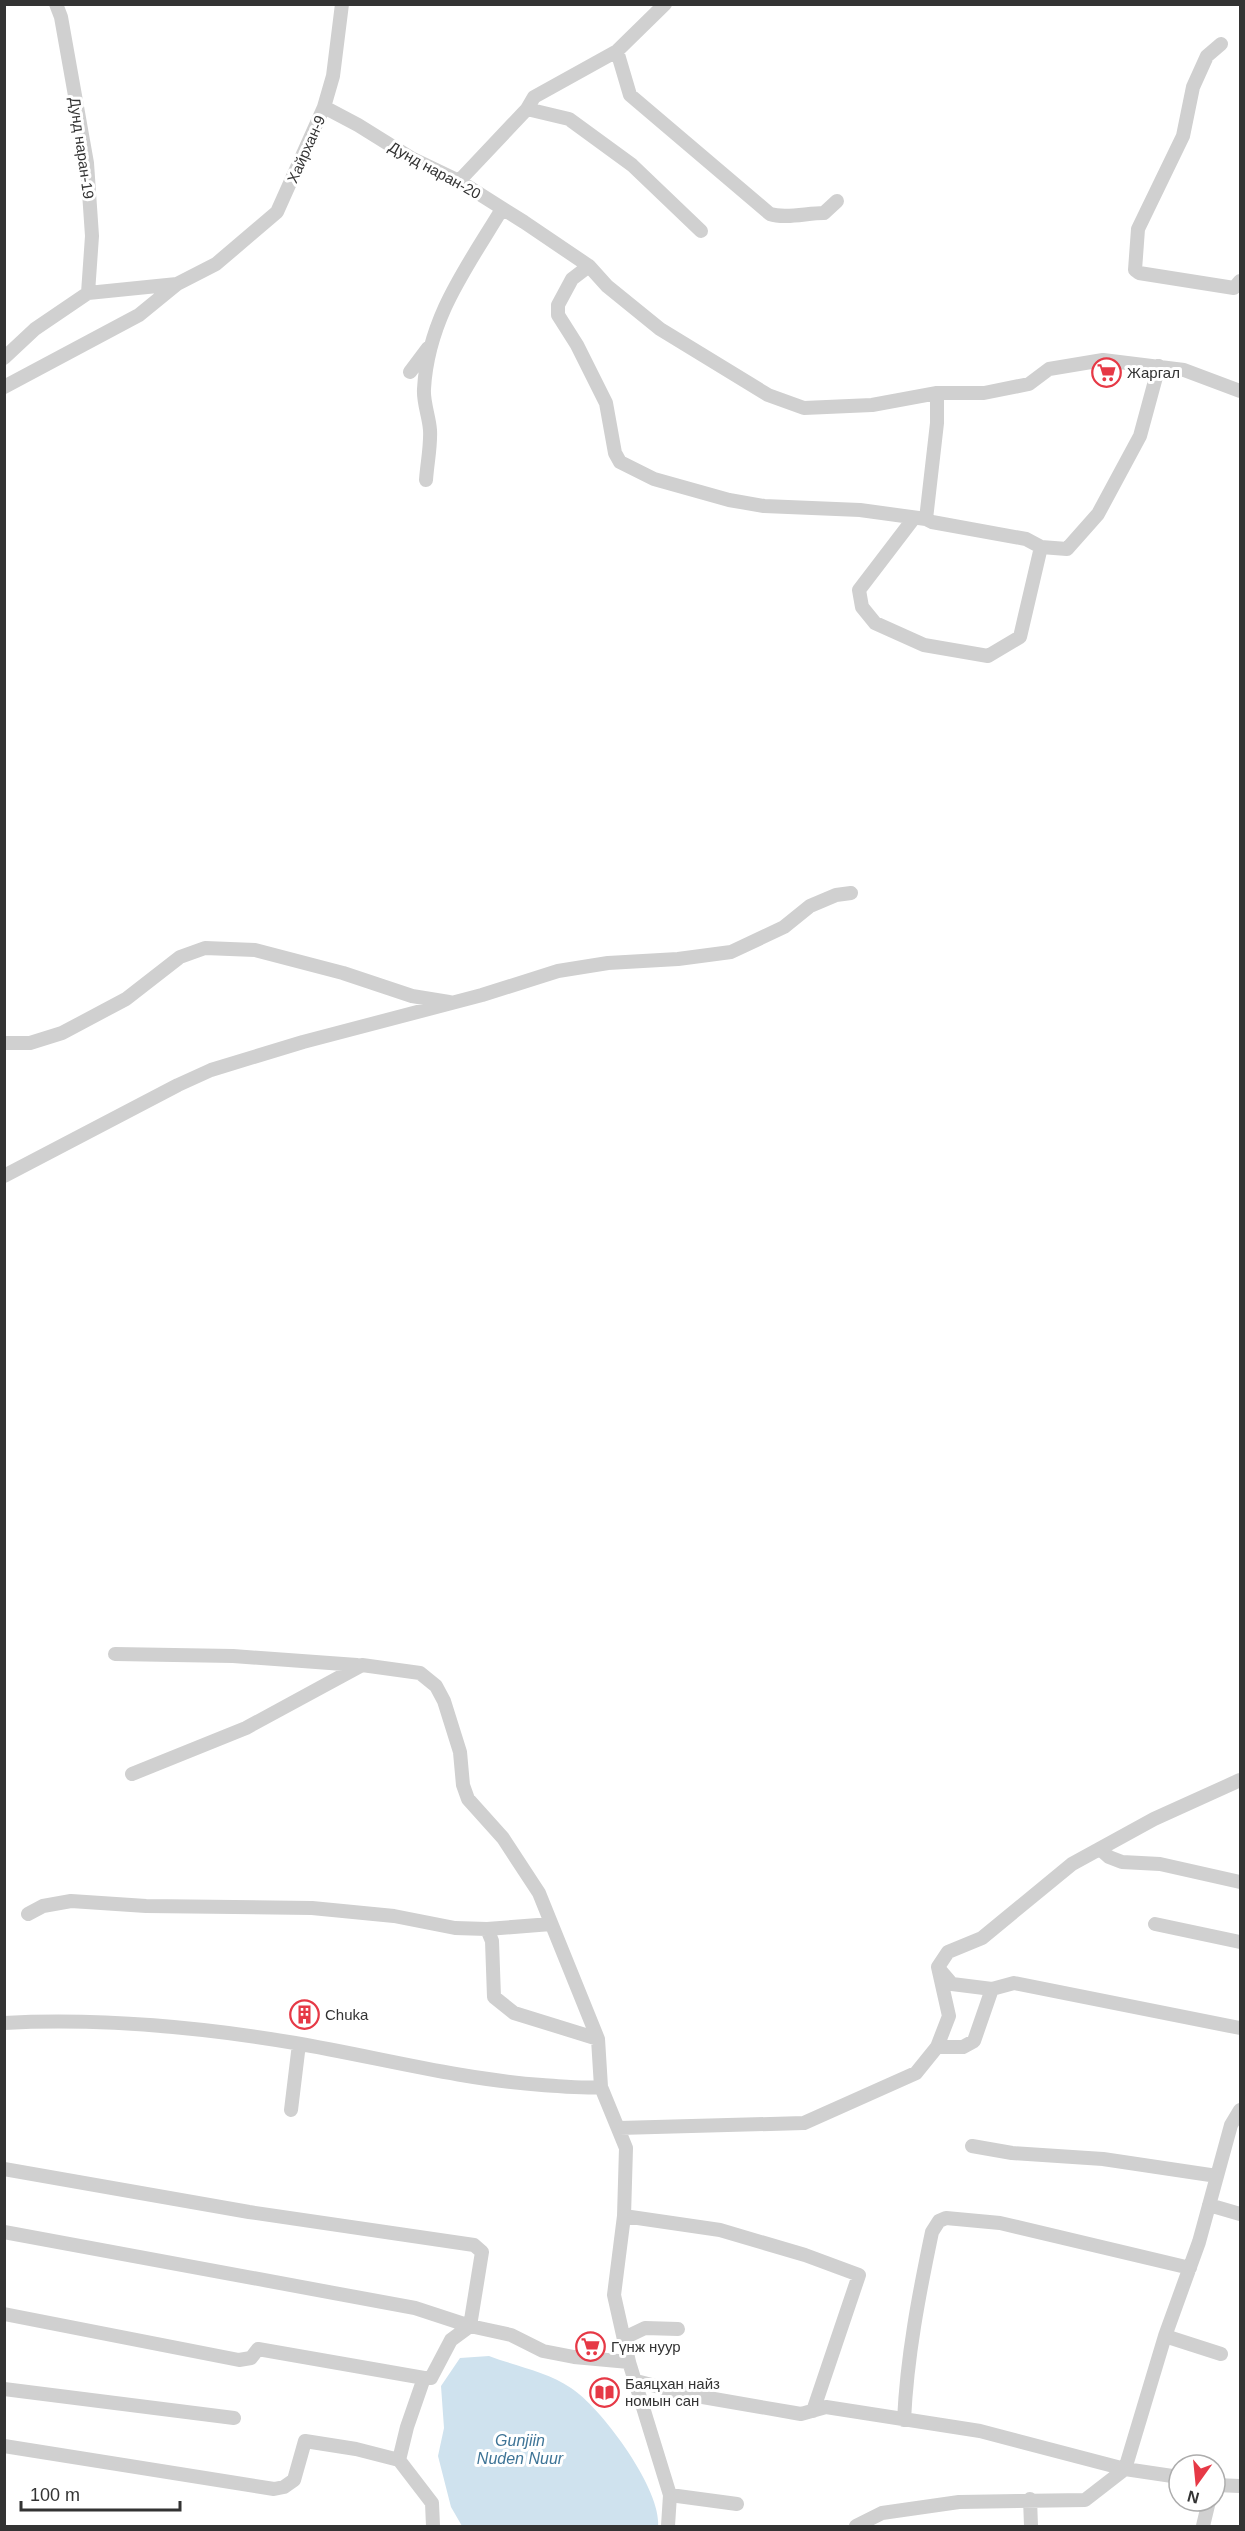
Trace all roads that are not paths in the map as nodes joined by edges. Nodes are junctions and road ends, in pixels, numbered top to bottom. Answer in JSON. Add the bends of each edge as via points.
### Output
{"nodes":[{"id":1,"x":56,"y":4,"type":"edge"},
{"id":2,"x":342,"y":4,"type":"edge"},
{"id":3,"x":665,"y":4,"type":"edge"},
{"id":4,"x":1221,"y":44,"type":"dead end"},
{"id":5,"x":616,"y":51,"type":"junction"},
{"id":6,"x":324,"y":107,"type":"junction"},
{"id":7,"x":527,"y":109,"type":"junction"},
{"id":8,"x":459,"y":182,"type":"junction"},
{"id":9,"x":837,"y":201,"type":"dead end"},
{"id":10,"x":502,"y":209,"type":"junction"},
{"id":11,"x":700,"y":231,"type":"dead end"},
{"id":12,"x":589,"y":266,"type":"junction"},
{"id":13,"x":1240,"y":282,"type":"edge"},
{"id":14,"x":177,"y":284,"type":"junction"},
{"id":15,"x":88,"y":293,"type":"junction"},
{"id":16,"x":429,"y":347,"type":"junction"},
{"id":17,"x":4,"y":358,"type":"edge"},
{"id":18,"x":1159,"y":366,"type":"junction"},
{"id":19,"x":410,"y":372,"type":"dead end"},
{"id":20,"x":4,"y":387,"type":"edge"},
{"id":21,"x":1240,"y":391,"type":"edge"},
{"id":22,"x":937,"y":393,"type":"junction"},
{"id":23,"x":426,"y":480,"type":"dead end"},
{"id":24,"x":920,"y":518,"type":"junction"},
{"id":25,"x":1041,"y":547,"type":"junction"},
{"id":26,"x":851,"y":893,"type":"dead end"},
{"id":27,"x":454,"y":1003,"type":"junction"},
{"id":28,"x":4,"y":1043,"type":"edge"},
{"id":29,"x":4,"y":1176,"type":"edge"},
{"id":30,"x":115,"y":1654,"type":"dead end"},
{"id":31,"x":398,"y":1664,"type":"dead end"},
{"id":32,"x":362,"y":1665,"type":"junction"},
{"id":33,"x":132,"y":1774,"type":"dead end"},
{"id":34,"x":1240,"y":1780,"type":"edge"},
{"id":35,"x":1100,"y":1849,"type":"junction"},
{"id":36,"x":1240,"y":1882,"type":"edge"},
{"id":37,"x":28,"y":1914,"type":"dead end"},
{"id":38,"x":551,"y":1924,"type":"junction"},
{"id":39,"x":1155,"y":1924,"type":"dead end"},
{"id":40,"x":487,"y":1929,"type":"junction"},
{"id":41,"x":1240,"y":1942,"type":"edge"},
{"id":42,"x":938,"y":1967,"type":"junction"},
{"id":43,"x":992,"y":1989,"type":"junction"},
{"id":44,"x":4,"y":2023,"type":"edge"},
{"id":45,"x":1240,"y":2028,"type":"edge"},
{"id":46,"x":598,"y":2039,"type":"junction"},
{"id":47,"x":299,"y":2044,"type":"junction"},
{"id":48,"x":938,"y":2047,"type":"junction"},
{"id":49,"x":601,"y":2087,"type":"junction"},
{"id":50,"x":291,"y":2110,"type":"dead end"},
{"id":51,"x":1240,"y":2110,"type":"edge"},
{"id":52,"x":619,"y":2128,"type":"junction"},
{"id":53,"x":972,"y":2146,"type":"dead end"},
{"id":54,"x":4,"y":2169,"type":"edge"},
{"id":55,"x":1217,"y":2176,"type":"junction"},
{"id":56,"x":1209,"y":2205,"type":"junction"},
{"id":57,"x":1240,"y":2214,"type":"edge"},
{"id":58,"x":624,"y":2216,"type":"junction"},
{"id":59,"x":4,"y":2232,"type":"edge"},
{"id":60,"x":1190,"y":2268,"type":"junction"},
{"id":61,"x":4,"y":2314,"type":"edge"},
{"id":62,"x":470,"y":2326,"type":"junction"},
{"id":63,"x":678,"y":2329,"type":"dead end"},
{"id":64,"x":1165,"y":2336,"type":"junction"},
{"id":65,"x":624,"y":2338,"type":"junction"},
{"id":66,"x":1221,"y":2354,"type":"dead end"},
{"id":67,"x":629,"y":2362,"type":"junction"},
{"id":68,"x":424,"y":2378,"type":"junction"},
{"id":69,"x":636,"y":2381,"type":"junction"},
{"id":70,"x":4,"y":2389,"type":"edge"},
{"id":71,"x":813,"y":2411,"type":"junction"},
{"id":72,"x":234,"y":2418,"type":"dead end"},
{"id":73,"x":904,"y":2420,"type":"junction"},
{"id":74,"x":4,"y":2446,"type":"edge"},
{"id":75,"x":399,"y":2460,"type":"junction"},
{"id":76,"x":1125,"y":2469,"type":"junction"},
{"id":77,"x":1167,"y":2475,"type":"edge"},
{"id":78,"x":670,"y":2495,"type":"junction"},
{"id":79,"x":1030,"y":2499,"type":"junction"},
{"id":80,"x":737,"y":2504,"type":"dead end"},
{"id":81,"x":433,"y":2526,"type":"edge"},
{"id":82,"x":668,"y":2526,"type":"edge"},
{"id":83,"x":856,"y":2526,"type":"edge"},
{"id":84,"x":1030,"y":2526,"type":"edge"}],
"edges":[{"from":1,"to":15,"type":"street","name":"Дунд наран-19","via":[[87,163],[92,236]]},
{"from":2,"to":6,"type":"street","name":"Хайрхан-9","via":[[333,76]]},
{"from":3,"to":5,"type":"street"},
{"from":4,"to":13,"type":"street","via":[[1207,56],[1193,87],[1183,136],[1138,230],[1135,270],[1234,288]]},
{"from":5,"to":7,"type":"street","via":[[534,97]]},
{"from":5,"to":9,"type":"street","via":[[630,95],[770,214],[779,217],[824,213]]},
{"from":6,"to":8,"type":"street","name":"Дунд наран-20"},
{"from":6,"to":14,"type":"street","name":"Хайрхан-9","via":[[277,212],[216,264]]},
{"from":7,"to":8,"type":"street"},
{"from":7,"to":11,"type":"street","via":[[569,119],[632,165]]},
{"from":8,"to":10,"type":"street","name":"Дунд наран-20"},
{"from":10,"to":12,"type":"street","name":"Дунд наран-20"},
{"from":10,"to":16,"type":"street","via":[[456,285]]},
{"from":12,"to":22,"type":"street","name":"Дунд наран-20","via":[[607,286],[660,329],[768,394],[804,408],[872,405]]},
{"from":12,"to":24,"type":"street","via":[[572,279],[558,305],[558,315],[606,403],[620,462],[654,479],[729,500]]},
{"from":14,"to":15,"type":"street"},
{"from":14,"to":20,"type":"street","via":[[139,315]]},
{"from":15,"to":17,"type":"street","via":[[35,329]]},
{"from":16,"to":19,"type":"street"},
{"from":16,"to":23,"type":"street","via":[[424,391],[430,431]]},
{"from":18,"to":21,"type":"street","name":"Дунд наран-20","via":[[1184,370]]},
{"from":18,"to":22,"type":"street","name":"Дунд наран-20","via":[[1103,360],[1049,369],[1029,384],[984,393]]},
{"from":18,"to":25,"type":"street","via":[[1140,436],[1098,514],[1067,549]]},
{"from":22,"to":24,"type":"street","via":[[937,423]]},
{"from":24,"to":25,"type":"street","via":[[1026,539]]},
{"from":24,"to":25,"type":"street","via":[[859,590],[862,607],[875,623],[924,645],[988,656],[1020,638]]},
{"from":26,"to":27,"type":"street","via":[[810,906],[784,927],[731,952],[558,971]]},
{"from":27,"to":28,"type":"street","via":[[412,996],[255,950],[205,948],[180,957],[126,999],[62,1033],[30,1043]]},
{"from":27,"to":29,"type":"street","via":[[211,1070]]},
{"from":30,"to":32,"type":"street","via":[[233,1656]]},
{"from":31,"to":32,"type":"street"},
{"from":32,"to":33,"type":"street","via":[[246,1728]]},
{"from":32,"to":38,"type":"street","via":[[420,1673],[436,1686],[451,1719],[468,1799],[503,1838],[538,1893]]},
{"from":34,"to":35,"type":"street","via":[[1154,1819]]},
{"from":35,"to":36,"type":"street","via":[[1122,1862],[1160,1864]]},
{"from":35,"to":42,"type":"street","via":[[1072,1864],[982,1938],[948,1952]]},
{"from":37,"to":40,"type":"street","via":[[43,1906],[71,1901],[312,1908]]},
{"from":38,"to":40,"type":"street"},
{"from":38,"to":46,"type":"street"},
{"from":39,"to":41,"type":"street"},
{"from":40,"to":46,"type":"street","via":[[492,1941],[494,1997],[514,2013]]},
{"from":42,"to":43,"type":"street","via":[[952,1984]]},
{"from":42,"to":48,"type":"street","via":[[949,2016]]},
{"from":43,"to":45,"type":"street","via":[[1014,1983]]},
{"from":43,"to":48,"type":"street","via":[[974,2041],[963,2047]]},
{"from":44,"to":47,"type":"street","via":[[56,2020],[154,2026]]},
{"from":46,"to":49,"type":"street"},
{"from":47,"to":49,"type":"street","via":[[512,2082]]},
{"from":47,"to":50,"type":"street"},
{"from":48,"to":52,"type":"street","via":[[916,2073],[804,2123]]},
{"from":49,"to":52,"type":"street"},
{"from":51,"to":55,"type":"street","via":[[1231,2125]]},
{"from":52,"to":58,"type":"street","via":[[626,2148]]},
{"from":53,"to":55,"type":"street","via":[[1012,2153],[1103,2159]]},
{"from":54,"to":62,"type":"street","via":[[249,2212],[474,2245],[482,2252]]},
{"from":55,"to":56,"type":"street"},
{"from":56,"to":57,"type":"street"},
{"from":56,"to":60,"type":"street"},
{"from":58,"to":65,"type":"street","via":[[614,2295]]},
{"from":58,"to":71,"type":"street","via":[[720,2230],[859,2275]]},
{"from":59,"to":62,"type":"street","via":[[414,2308]]},
{"from":60,"to":64,"type":"street"},
{"from":60,"to":73,"type":"street","via":[[1000,2223],[946,2218],[939,2221],[932,2232],[916,2309]]},
{"from":61,"to":68,"type":"street","via":[[239,2360],[251,2358],[258,2349]]},
{"from":62,"to":67,"type":"street","via":[[511,2335],[543,2351]]},
{"from":62,"to":68,"type":"street","via":[[451,2340],[431,2378]]},
{"from":63,"to":65,"type":"street","via":[[645,2328]]},
{"from":64,"to":66,"type":"street"},
{"from":64,"to":76,"type":"street"},
{"from":65,"to":67,"type":"street"},
{"from":67,"to":69,"type":"street"},
{"from":68,"to":75,"type":"street"},
{"from":69,"to":71,"type":"street","via":[[801,2414]]},
{"from":69,"to":78,"type":"street"},
{"from":70,"to":72,"type":"street"},
{"from":71,"to":73,"type":"street","via":[[826,2407]]},
{"from":73,"to":76,"type":"street","via":[[980,2431]]},
{"from":74,"to":75,"type":"street","via":[[274,2489],[294,2480],[305,2441]]},
{"from":75,"to":81,"type":"street","via":[[432,2503]]},
{"from":76,"to":77,"type":"street"},
{"from":76,"to":79,"type":"street","via":[[1085,2500]]},
{"from":78,"to":80,"type":"street"},
{"from":78,"to":82,"type":"street"},
{"from":79,"to":83,"type":"street","via":[[959,2502],[882,2513]]},
{"from":79,"to":84,"type":"street"}]}
